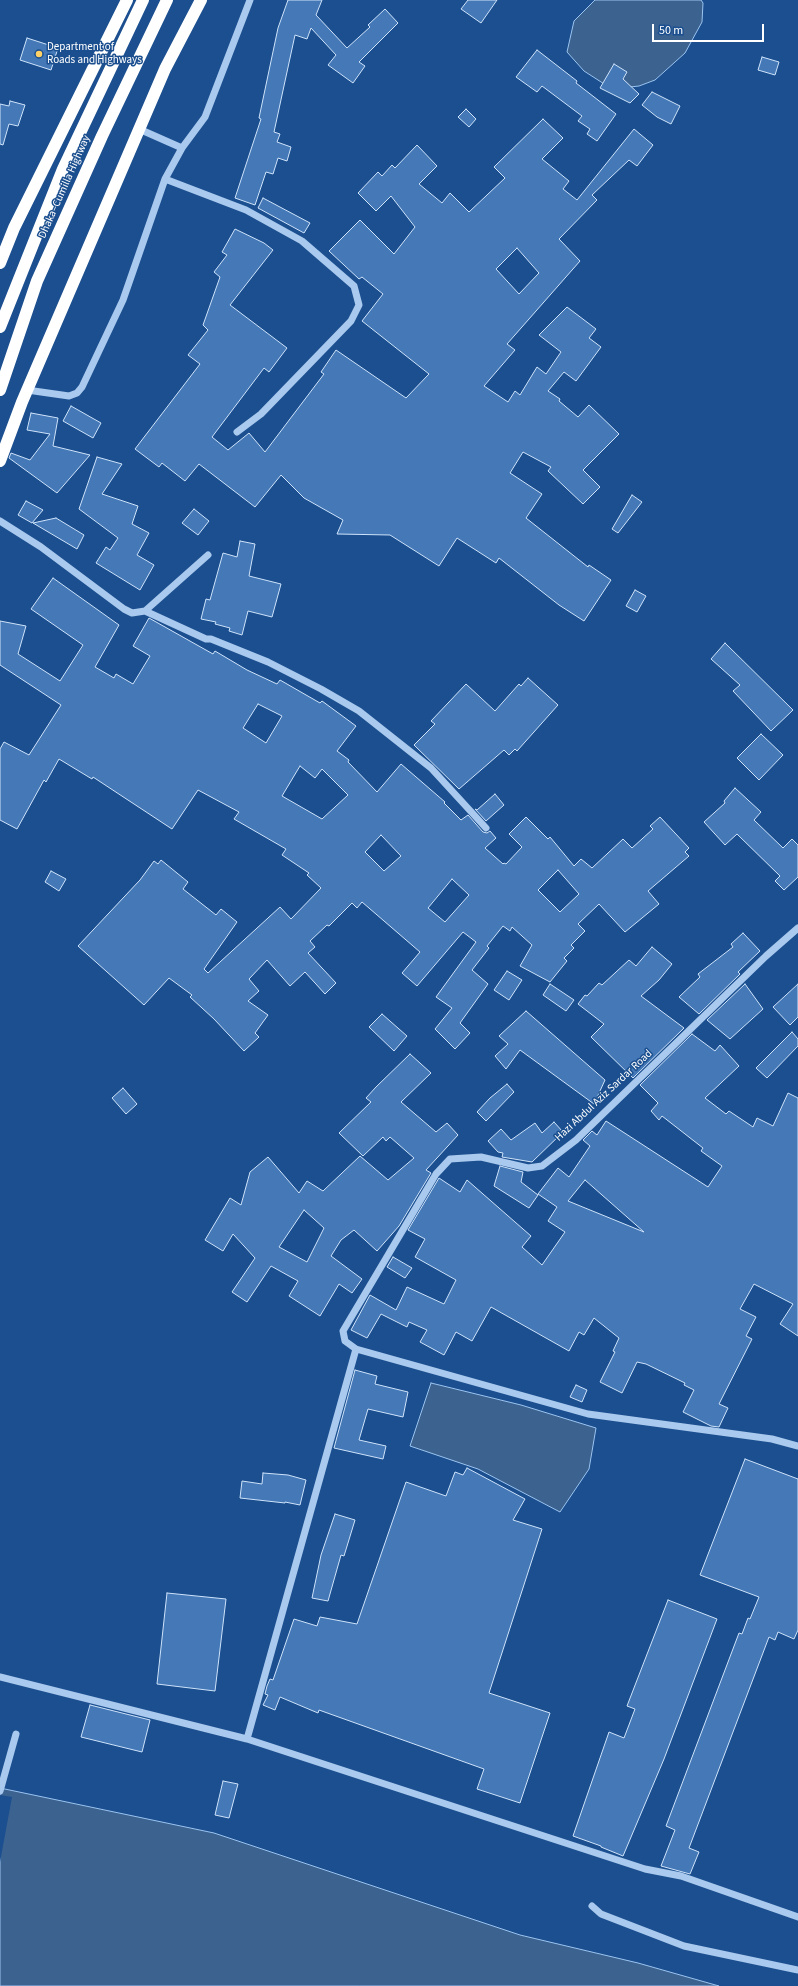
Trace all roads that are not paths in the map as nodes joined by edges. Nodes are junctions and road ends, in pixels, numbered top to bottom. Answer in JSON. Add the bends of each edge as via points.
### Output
{"nodes":[{"id":1,"x":127,"y":0,"type":"edge"},
{"id":2,"x":143,"y":0,"type":"edge"},
{"id":3,"x":167,"y":0,"type":"edge"},
{"id":4,"x":201,"y":0,"type":"edge"},
{"id":5,"x":250,"y":0,"type":"edge"},
{"id":6,"x":139,"y":129,"type":"junction"},
{"id":7,"x":182,"y":148,"type":"junction"},
{"id":8,"x":165,"y":179,"type":"junction"},
{"id":9,"x":0,"y":263,"type":"edge"},
{"id":10,"x":0,"y":327,"type":"edge"},
{"id":11,"x":0,"y":390,"type":"edge"},
{"id":12,"x":27,"y":390,"type":"junction"},
{"id":13,"x":237,"y":432,"type":"dead end"},
{"id":14,"x":0,"y":461,"type":"edge"},
{"id":15,"x":0,"y":521,"type":"edge"},
{"id":16,"x":208,"y":555,"type":"dead end"},
{"id":17,"x":145,"y":611,"type":"junction"},
{"id":18,"x":486,"y":828,"type":"dead end"},
{"id":19,"x":798,"y":928,"type":"edge"},
{"id":20,"x":356,"y":1349,"type":"junction"},
{"id":21,"x":798,"y":1446,"type":"edge"},
{"id":22,"x":0,"y":1677,"type":"edge"},
{"id":23,"x":16,"y":1734,"type":"dead end"},
{"id":24,"x":247,"y":1739,"type":"junction"},
{"id":25,"x":0,"y":1791,"type":"edge"},
{"id":26,"x":592,"y":1906,"type":"dead end"},
{"id":27,"x":798,"y":1917,"type":"edge"},
{"id":28,"x":798,"y":1970,"type":"edge"}],
"edges":[{"from":1,"to":9,"type":"highway","via":[[14,228]]},
{"from":2,"to":10,"type":"highway","name":"Dhaka–Cumilla Highway","via":[[63,168]]},
{"from":3,"to":11,"type":"highway","name":"Dhaka–Cumilla Highway","via":[[37,281]]},
{"from":4,"to":6,"type":"highway","via":[[165,69]]},
{"from":5,"to":7,"type":"street","via":[[205,117]]},
{"from":6,"to":7,"type":"street"},
{"from":6,"to":12,"type":"highway"},
{"from":7,"to":8,"type":"street"},
{"from":8,"to":12,"type":"street","via":[[123,300],[82,387],[77,393],[69,396]]},
{"from":8,"to":13,"type":"street","via":[[246,210],[302,241],[354,286],[359,305],[351,322],[261,414]]},
{"from":12,"to":14,"type":"highway"},
{"from":15,"to":17,"type":"street","via":[[41,547],[124,610]]},
{"from":16,"to":17,"type":"street"},
{"from":17,"to":18,"type":"street","via":[[206,639],[268,662],[359,711],[431,768]]},
{"from":19,"to":20,"type":"street","name":"Hazi Abdul Aziz Sardar Road","via":[[576,1140],[542,1166],[528,1168],[481,1157],[450,1159],[436,1174],[343,1331],[345,1341]]},
{"from":20,"to":21,"type":"street","via":[[588,1414],[772,1439]]},
{"from":20,"to":24,"type":"street"},
{"from":22,"to":24,"type":"street"},
{"from":23,"to":25,"type":"street"},
{"from":24,"to":27,"type":"street","via":[[645,1869],[681,1876]]},
{"from":26,"to":28,"type":"street","via":[[602,1914],[684,1946]]}]}
